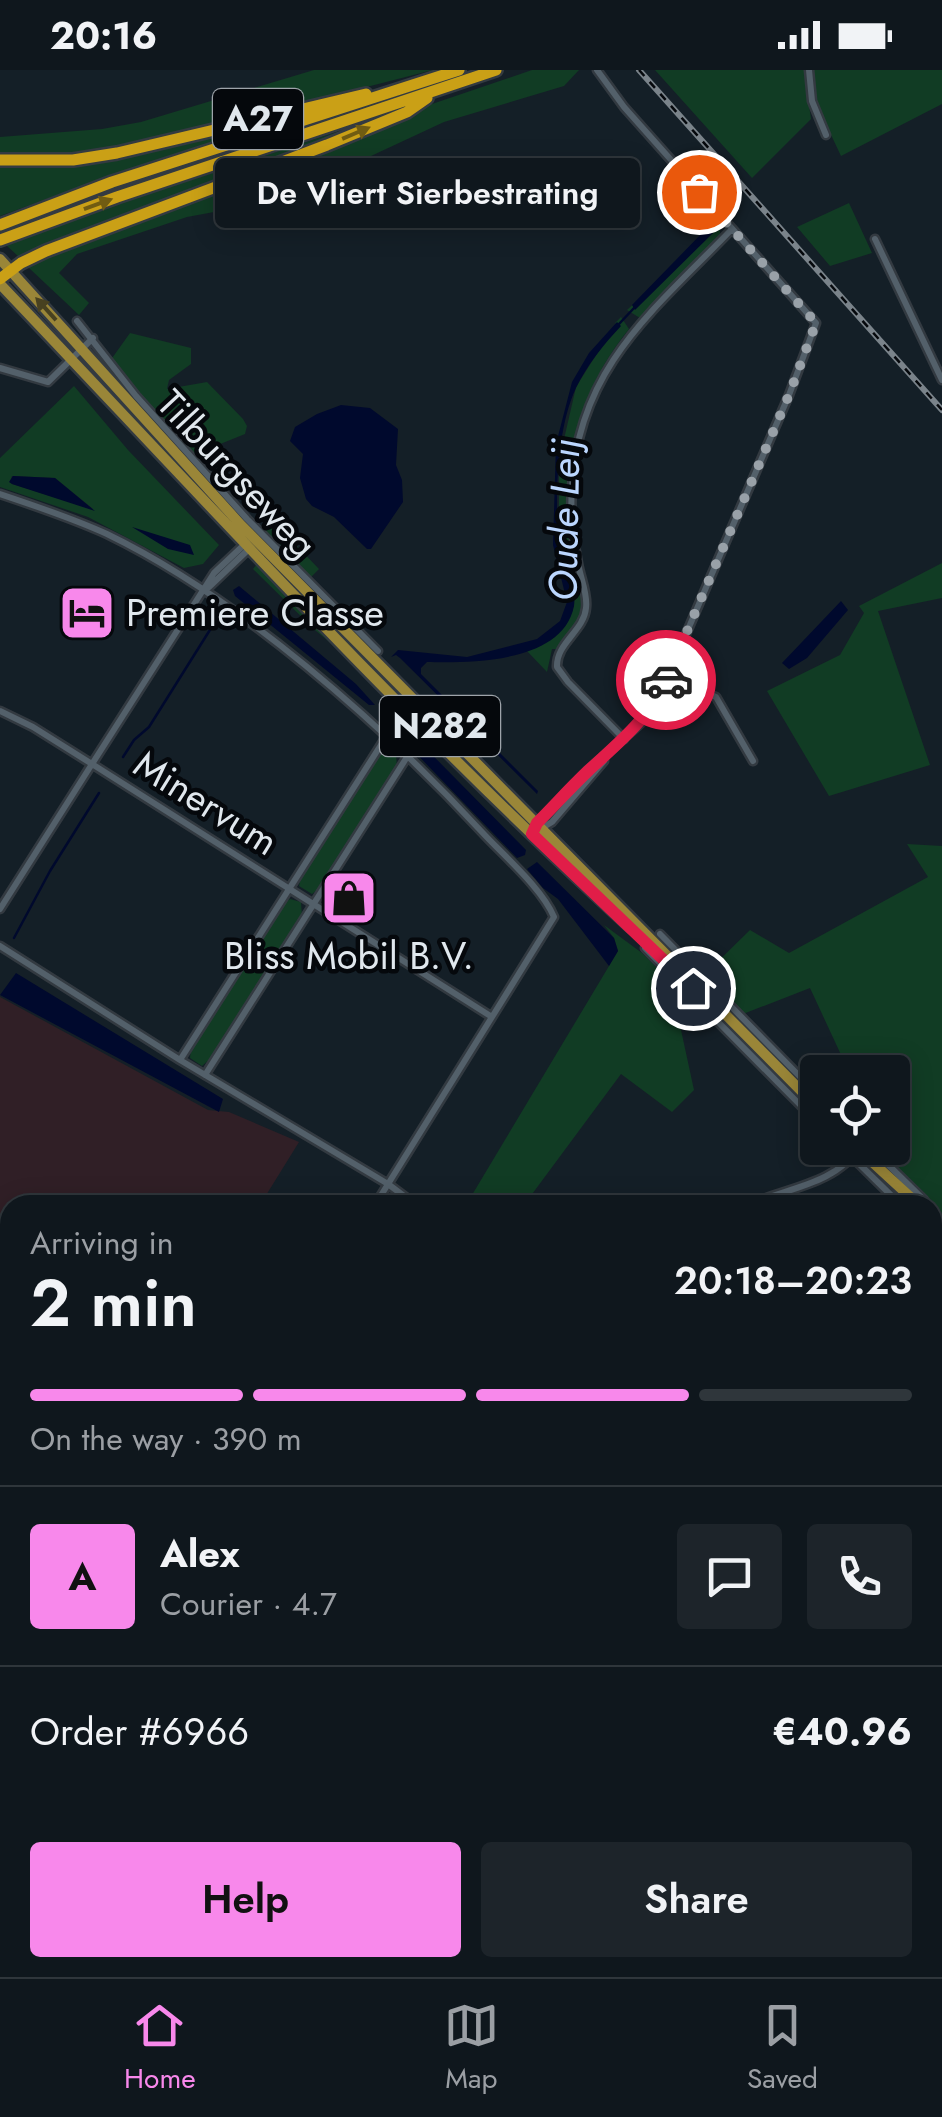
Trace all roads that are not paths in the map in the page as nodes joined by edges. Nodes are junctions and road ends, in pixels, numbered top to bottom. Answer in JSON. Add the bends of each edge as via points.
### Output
{"nodes":[{"id":1,"x":459,"y":70,"type":"edge"},
{"id":2,"x":496,"y":70,"type":"edge"},
{"id":3,"x":597,"y":70,"type":"edge"},
{"id":4,"x":809,"y":70,"type":"edge"},
{"id":5,"x":439,"y":89,"type":"junction"},
{"id":6,"x":400,"y":90,"type":"junction"},
{"id":7,"x":826,"y":135,"type":"dead end"},
{"id":8,"x":0,"y":160,"type":"edge"},
{"id":9,"x":732,"y":229,"type":"junction"},
{"id":10,"x":2,"y":234,"type":"edge"},
{"id":11,"x":876,"y":239,"type":"dead end"},
{"id":12,"x":0,"y":259,"type":"edge"},
{"id":13,"x":11,"y":270,"type":"junction"},
{"id":14,"x":0,"y":282,"type":"edge"},
{"id":15,"x":77,"y":321,"type":"dead end"},
{"id":16,"x":93,"y":338,"type":"junction"},
{"id":17,"x":81,"y":349,"type":"junction"},
{"id":18,"x":72,"y":359,"type":"junction"},
{"id":19,"x":0,"y":368,"type":"edge"},
{"id":20,"x":942,"y":380,"type":"edge"},
{"id":21,"x":0,"y":494,"type":"edge"},
{"id":22,"x":249,"y":544,"type":"junction"},
{"id":23,"x":204,"y":591,"type":"junction"},
{"id":24,"x":378,"y":651,"type":"dead end"},
{"id":25,"x":667,"y":677,"type":"junction"},
{"id":26,"x":0,"y":711,"type":"edge"},
{"id":27,"x":386,"y":737,"type":"junction"},
{"id":28,"x":624,"y":739,"type":"junction"},
{"id":29,"x":408,"y":757,"type":"junction"},
{"id":30,"x":753,"y":761,"type":"dead end"},
{"id":31,"x":92,"y":764,"type":"junction"},
{"id":32,"x":537,"y":829,"type":"junction"},
{"id":33,"x":289,"y":888,"type":"junction"},
{"id":34,"x":314,"y":904,"type":"junction"},
{"id":35,"x":0,"y":909,"type":"edge"},
{"id":36,"x":650,"y":940,"type":"junction"},
{"id":37,"x":0,"y":946,"type":"edge"},
{"id":38,"x":722,"y":1007,"type":"junction"},
{"id":39,"x":492,"y":1017,"type":"junction"},
{"id":40,"x":755,"y":1052,"type":"junction"},
{"id":41,"x":180,"y":1060,"type":"junction"},
{"id":42,"x":205,"y":1075,"type":"junction"},
{"id":43,"x":800,"y":1078,"type":"edge"},
{"id":44,"x":800,"y":1092,"type":"edge"},
{"id":45,"x":800,"y":1103,"type":"edge"},
{"id":46,"x":844,"y":1165,"type":"edge"},
{"id":47,"x":868,"y":1165,"type":"edge"},
{"id":48,"x":873,"y":1165,"type":"edge"},
{"id":49,"x":888,"y":1165,"type":"edge"},
{"id":50,"x":884,"y":1174,"type":"junction"},
{"id":51,"x":388,"y":1184,"type":"junction"},
{"id":52,"x":381,"y":1195,"type":"edge"},
{"id":53,"x":403,"y":1195,"type":"edge"},
{"id":54,"x":777,"y":1195,"type":"edge"},
{"id":55,"x":893,"y":1195,"type":"edge"},
{"id":56,"x":901,"y":1195,"type":"edge"},
{"id":57,"x":908,"y":1195,"type":"edge"},
{"id":58,"x":919,"y":1195,"type":"edge"}],
"edges":[{"from":1,"to":6,"type":"highway","number":"A27"},
{"from":2,"to":5,"type":"highway","number":"A27"},
{"from":3,"to":9,"type":"street"},
{"from":4,"to":7,"type":"street"},
{"from":10,"to":5,"type":"highway","number":"A27","one_way":true},
{"from":13,"to":5,"type":"highway","number":"A27","one_way":true,"via":[[406,112]]},
{"from":6,"to":8,"type":"highway","number":"A27","via":[[117,154]]},
{"from":6,"to":10,"type":"highway","number":"A27","via":[[112,182]]},
{"from":9,"to":25,"type":"street","via":[[816,323]]},
{"from":9,"to":28,"type":"street","via":[[606,368],[591,397],[574,465],[573,531],[586,611],[556,662]]},
{"from":11,"to":20,"type":"street"},
{"from":12,"to":13,"type":"main road","name":"Tilburgseweg"},
{"from":13,"to":14,"type":"highway"},
{"from":17,"to":13,"type":"main road","name":"Tilburgseweg","number":"N282","one_way":true},
{"from":14,"to":18,"type":"main road","name":"Tilburgseweg","number":"N282"},
{"from":15,"to":16,"type":"street","name":"Tilburgseweg"},
{"from":16,"to":17,"type":"street"},
{"from":16,"to":24,"type":"street","name":"Tilburgseweg","via":[[223,492]]},
{"from":17,"to":18,"type":"street"},
{"from":17,"to":22,"type":"main road","name":"Tilburgseweg","number":"N282"},
{"from":18,"to":19,"type":"street","via":[[48,382]]},
{"from":18,"to":22,"type":"main road","name":"Tilburgseweg","number":"N282"},
{"from":21,"to":23,"type":"street","via":[[109,535]]},
{"from":22,"to":23,"type":"street","name":"Minervum","via":[[214,573]]},
{"from":22,"to":32,"type":"main road","name":"Tilburgseweg","number":"N282"},
{"from":23,"to":27,"type":"street"},
{"from":23,"to":31,"type":"street","name":"Minervum"},
{"from":25,"to":28,"type":"street","via":[[654,706]]},
{"from":25,"to":30,"type":"street","via":[[716,697]]},
{"from":26,"to":31,"type":"street","name":"Minervum"},
{"from":27,"to":29,"type":"street"},
{"from":27,"to":33,"type":"street","name":"Minervum"},
{"from":28,"to":32,"type":"street"},
{"from":29,"to":34,"type":"street"},
{"from":29,"to":39,"type":"street","via":[[554,917]]},
{"from":31,"to":33,"type":"street","name":"Minervum"},
{"from":31,"to":35,"type":"street","name":"Minervum"},
{"from":32,"to":36,"type":"main road","name":"Tilburgseweg","number":"N282"},
{"from":33,"to":34,"type":"street","name":"Minervum"},
{"from":33,"to":41,"type":"street","name":"Minervum"},
{"from":34,"to":39,"type":"street","name":"Minervum"},
{"from":34,"to":42,"type":"street"},
{"from":36,"to":38,"type":"main road","number":"N282"},
{"from":36,"to":40,"type":"street"},
{"from":37,"to":41,"type":"street"},
{"from":38,"to":40,"type":"main road","number":"N282"},
{"from":38,"to":43,"type":"street"},
{"from":39,"to":51,"type":"street"},
{"from":40,"to":44,"type":"main road","number":"N282"},
{"from":40,"to":45,"type":"street"},
{"from":41,"to":42,"type":"street"},
{"from":42,"to":51,"type":"street"},
{"from":46,"to":54,"type":"street"},
{"from":47,"to":55,"type":"street"},
{"from":48,"to":50,"type":"main road"},
{"from":49,"to":58,"type":"street"},
{"from":50,"to":56,"type":"main road"},
{"from":50,"to":57,"type":"main road"},
{"from":51,"to":52,"type":"street"},
{"from":51,"to":53,"type":"street"}]}
